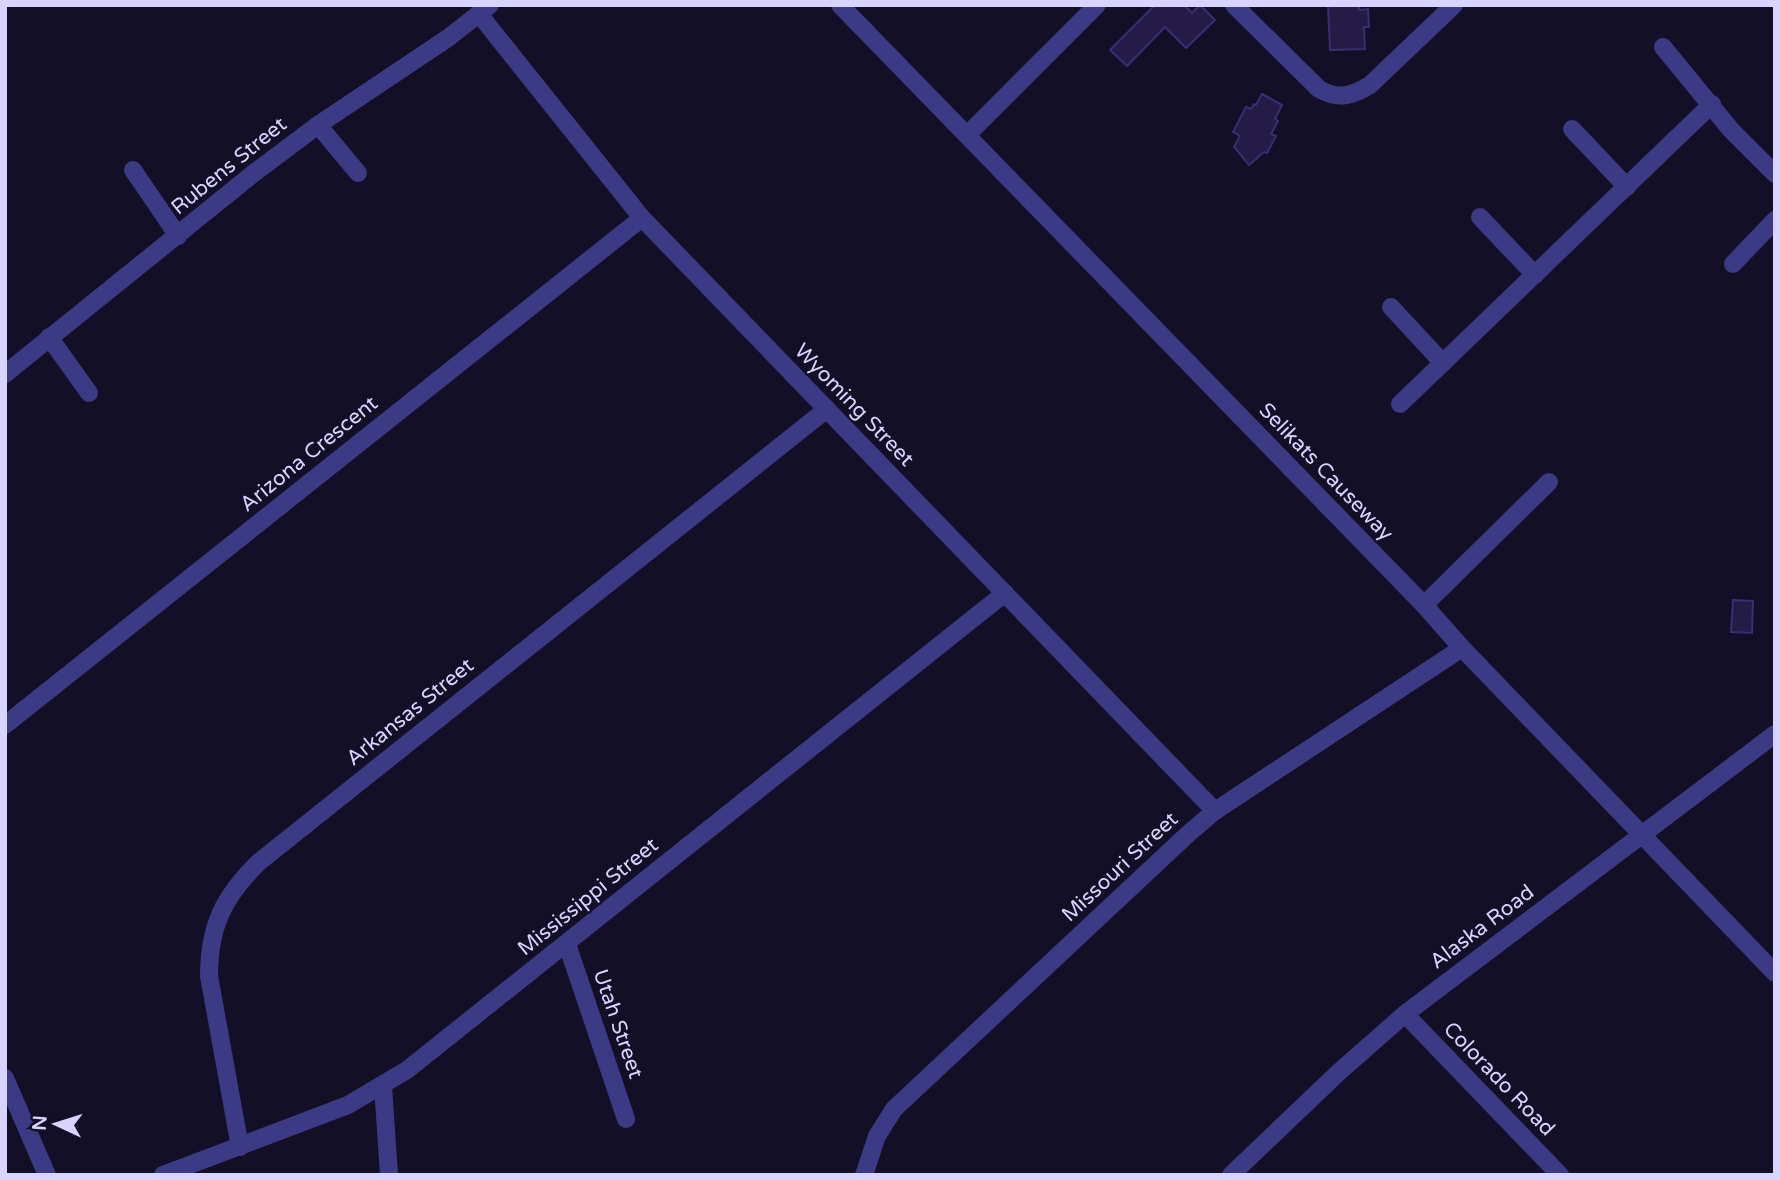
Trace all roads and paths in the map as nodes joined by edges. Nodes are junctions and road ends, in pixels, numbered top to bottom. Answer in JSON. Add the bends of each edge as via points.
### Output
{"nodes":[{"id":1,"x":840,"y":5,"type":"edge"},
{"id":2,"x":1097,"y":5,"type":"edge"},
{"id":3,"x":1234,"y":5,"type":"edge"},
{"id":4,"x":1454,"y":5,"type":"edge"},
{"id":5,"x":485,"y":10,"type":"edge"},
{"id":6,"x":1663,"y":47,"type":"dead end"},
{"id":7,"x":1712,"y":104,"type":"junction"},
{"id":8,"x":318,"y":125,"type":"junction"},
{"id":9,"x":1572,"y":129,"type":"dead end"},
{"id":10,"x":967,"y":135,"type":"junction"},
{"id":11,"x":1772,"y":167,"type":"edge"},
{"id":12,"x":133,"y":170,"type":"dead end"},
{"id":13,"x":358,"y":173,"type":"dead end"},
{"id":14,"x":1627,"y":187,"type":"junction"},
{"id":15,"x":1480,"y":217,"type":"dead end"},
{"id":16,"x":642,"y":218,"type":"junction"},
{"id":17,"x":1775,"y":220,"type":"edge"},
{"id":18,"x":178,"y":236,"type":"junction"},
{"id":19,"x":1733,"y":264,"type":"dead end"},
{"id":20,"x":1535,"y":275,"type":"junction"},
{"id":21,"x":1391,"y":307,"type":"dead end"},
{"id":22,"x":49,"y":337,"type":"junction"},
{"id":23,"x":1443,"y":363,"type":"junction"},
{"id":24,"x":5,"y":374,"type":"edge"},
{"id":25,"x":89,"y":393,"type":"dead end"},
{"id":26,"x":1400,"y":404,"type":"dead end"},
{"id":27,"x":827,"y":410,"type":"junction"},
{"id":28,"x":1549,"y":482,"type":"dead end"},
{"id":29,"x":1005,"y":593,"type":"junction"},
{"id":30,"x":1424,"y":605,"type":"junction"},
{"id":31,"x":1462,"y":648,"type":"junction"},
{"id":32,"x":5,"y":725,"type":"edge"},
{"id":33,"x":1775,"y":734,"type":"edge"},
{"id":34,"x":1215,"y":811,"type":"junction"},
{"id":35,"x":1641,"y":834,"type":"junction"},
{"id":36,"x":566,"y":944,"type":"junction"},
{"id":37,"x":1775,"y":973,"type":"edge"},
{"id":38,"x":1405,"y":1014,"type":"junction"},
{"id":39,"x":5,"y":1078,"type":"edge"},
{"id":40,"x":383,"y":1086,"type":"junction"},
{"id":41,"x":626,"y":1119,"type":"dead end"},
{"id":42,"x":240,"y":1146,"type":"junction"},
{"id":43,"x":47,"y":1175,"type":"edge"},
{"id":44,"x":163,"y":1175,"type":"edge"},
{"id":45,"x":389,"y":1175,"type":"edge"},
{"id":46,"x":864,"y":1175,"type":"edge"},
{"id":47,"x":1231,"y":1175,"type":"edge"},
{"id":48,"x":1560,"y":1175,"type":"edge"}],
"edges":[{"from":1,"to":10,"type":"street","name":"Selikats Causeway"},
{"from":2,"to":10,"type":"street"},
{"from":3,"to":4,"type":"street","via":[[1320,89],[1340,96],[1370,85]]},
{"from":5,"to":8,"type":"street","name":"Rubens Street"},
{"from":5,"to":16,"type":"street","name":"Wyoming Street"},
{"from":6,"to":7,"type":"street"},
{"from":7,"to":11,"type":"street","via":[[1731,130]]},
{"from":7,"to":14,"type":"street"},
{"from":8,"to":13,"type":"street"},
{"from":8,"to":18,"type":"street","name":"Rubens Street"},
{"from":9,"to":14,"type":"street"},
{"from":10,"to":30,"type":"street","name":"Selikats Causeway"},
{"from":12,"to":18,"type":"street"},
{"from":14,"to":20,"type":"street"},
{"from":15,"to":20,"type":"street"},
{"from":16,"to":27,"type":"street","name":"Wyoming Street"},
{"from":16,"to":32,"type":"street","name":"Arizona Crescent"},
{"from":17,"to":19,"type":"street"},
{"from":18,"to":22,"type":"street","name":"Rubens Street"},
{"from":20,"to":23,"type":"street"},
{"from":21,"to":23,"type":"street"},
{"from":22,"to":24,"type":"street","name":"Rubens Street"},
{"from":22,"to":25,"type":"street"},
{"from":23,"to":26,"type":"street"},
{"from":27,"to":29,"type":"street","name":"Wyoming Street"},
{"from":27,"to":42,"type":"street","name":"Arkansas Street","via":[[260,862],[235,887],[215,927],[209,976]]},
{"from":28,"to":30,"type":"street"},
{"from":29,"to":34,"type":"street","name":"Wyoming Street"},
{"from":29,"to":36,"type":"street","name":"Mississippi Street"},
{"from":30,"to":31,"type":"street","name":"Selikats Causeway"},
{"from":31,"to":34,"type":"street","name":"Missouri Street"},
{"from":31,"to":35,"type":"street","name":"Selikats Causeway"},
{"from":33,"to":35,"type":"street","name":"Alaska Road"},
{"from":34,"to":46,"type":"street","name":"Missouri Street","via":[[894,1109],[877,1136]]},
{"from":35,"to":37,"type":"street","name":"Selikats Causeway"},
{"from":35,"to":38,"type":"street","name":"Alaska Road"},
{"from":36,"to":40,"type":"street","name":"Mississippi Street"},
{"from":36,"to":41,"type":"street","name":"Utah Street"},
{"from":38,"to":47,"type":"street","name":"Alaska Road"},
{"from":38,"to":48,"type":"street","name":"Colorado Road"},
{"from":39,"to":43,"type":"street"},
{"from":40,"to":42,"type":"street","name":"Mississippi Street","via":[[348,1105]]},
{"from":40,"to":45,"type":"street"},
{"from":42,"to":44,"type":"street","name":"Mississippi Street"}]}
